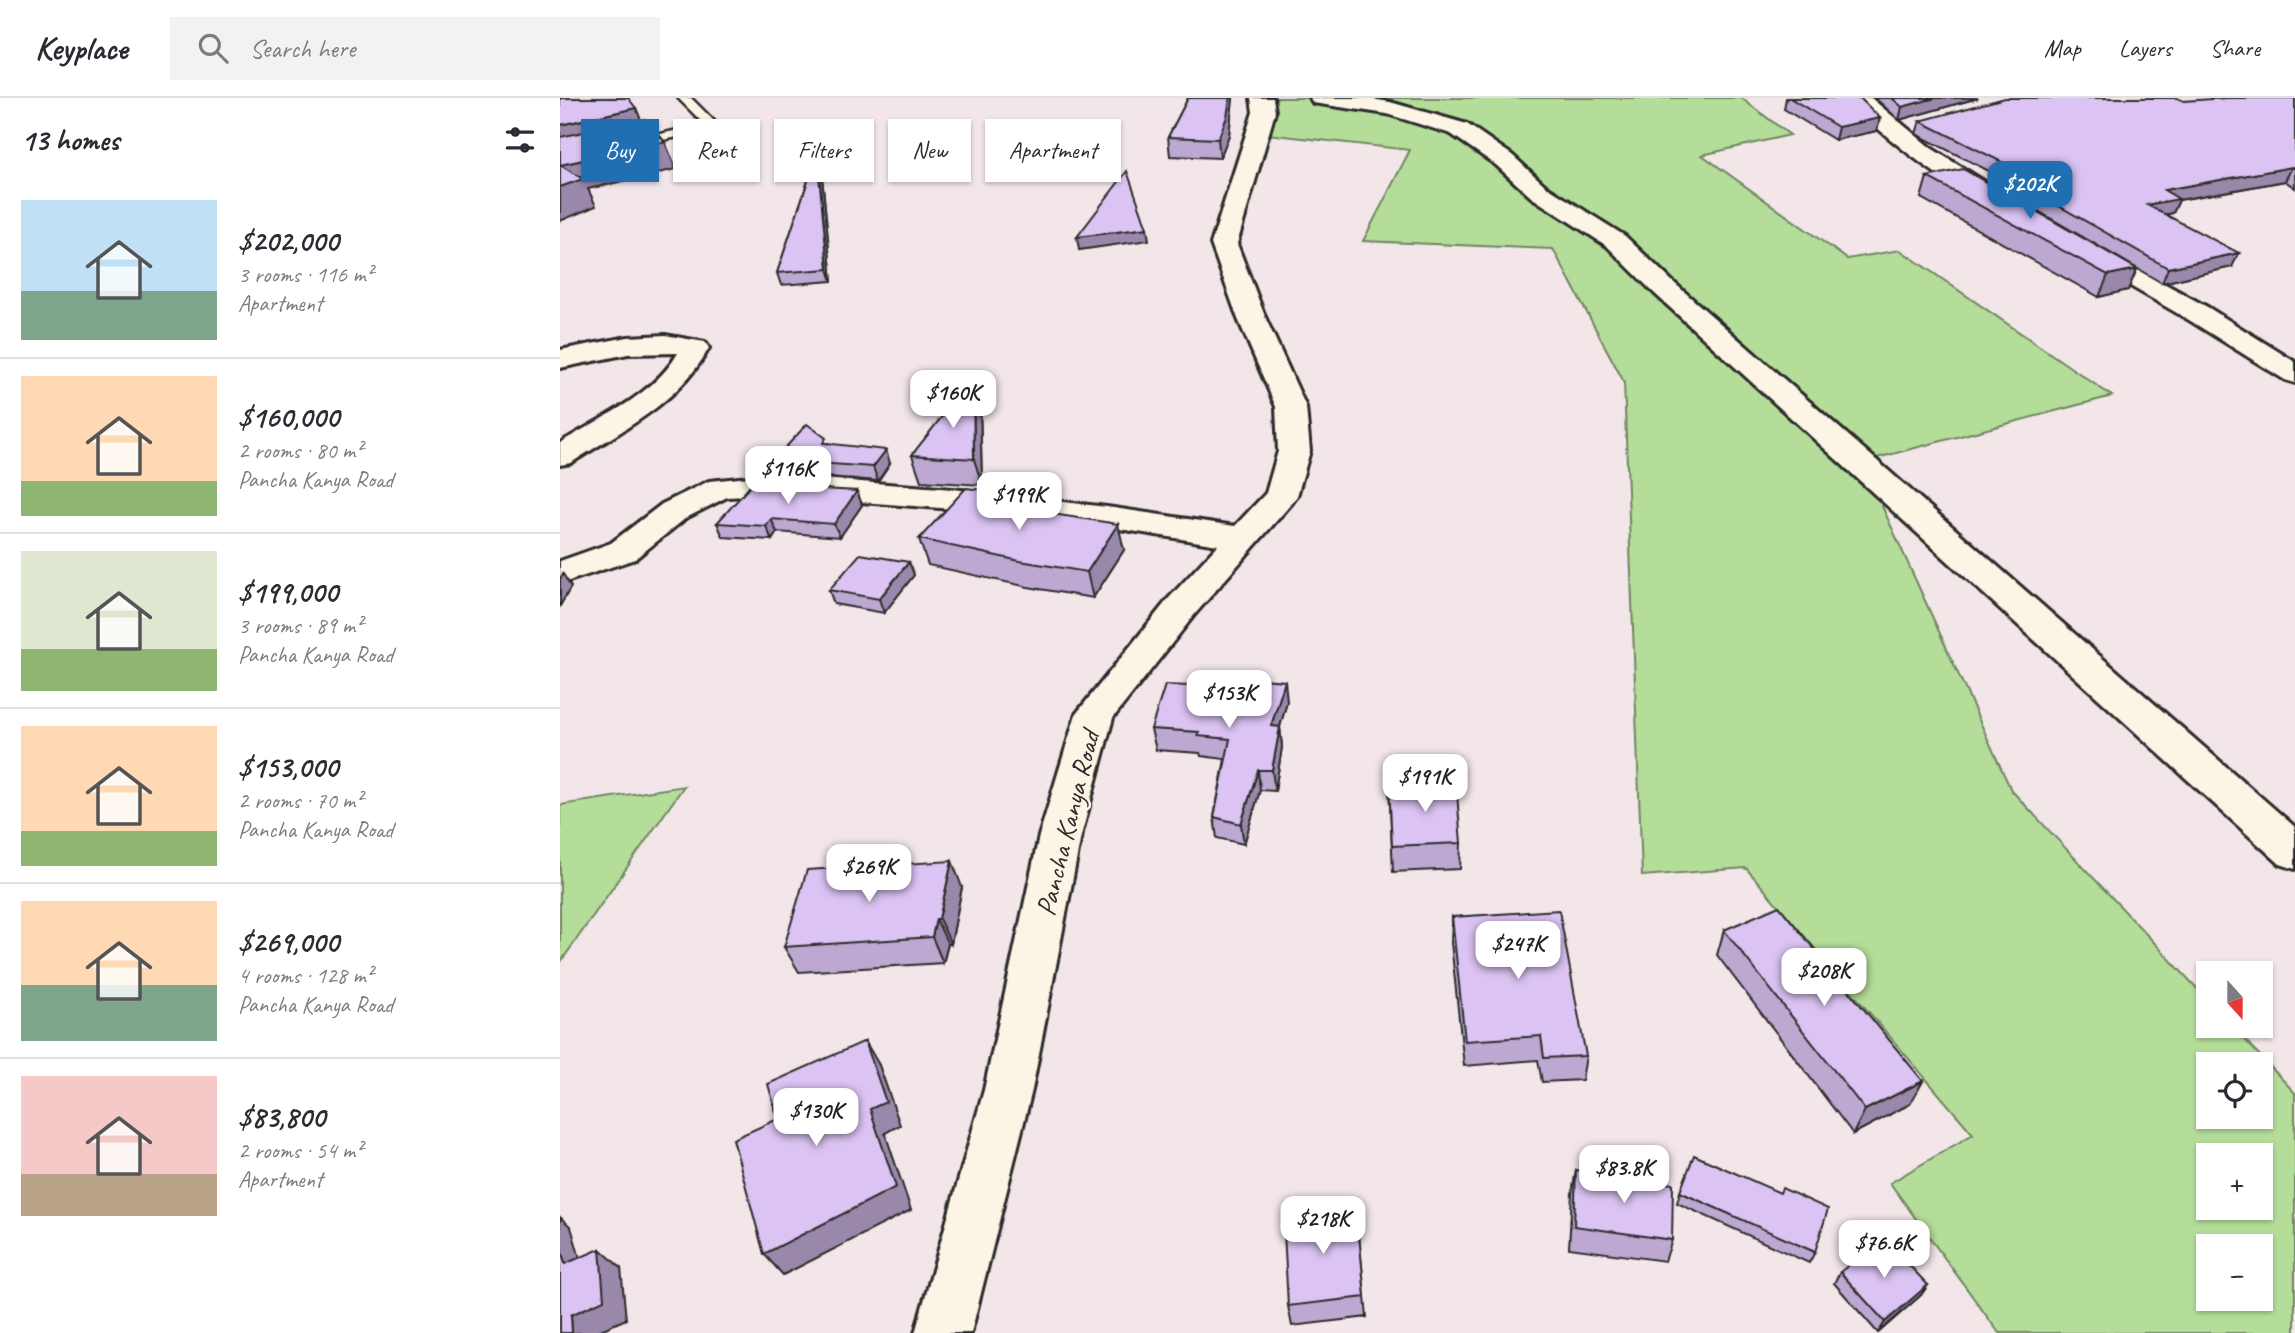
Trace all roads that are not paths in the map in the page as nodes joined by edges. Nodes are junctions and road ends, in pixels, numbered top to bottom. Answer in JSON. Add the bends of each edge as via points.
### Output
{"nodes":[{"id":1,"x":684,"y":98,"type":"edge"},
{"id":2,"x":1262,"y":98,"type":"edge"},
{"id":3,"x":1321,"y":98,"type":"edge"},
{"id":4,"x":1859,"y":98,"type":"edge"},
{"id":5,"x":659,"y":138,"type":"edge"},
{"id":6,"x":2019,"y":212,"type":"edge"},
{"id":7,"x":2067,"y":239,"type":"edge"},
{"id":8,"x":560,"y":359,"type":"edge"},
{"id":9,"x":2295,"y":374,"type":"edge"},
{"id":10,"x":560,"y":456,"type":"edge"},
{"id":11,"x":1244,"y":538,"type":"junction"},
{"id":12,"x":560,"y":573,"type":"edge"},
{"id":13,"x":2295,"y":852,"type":"edge"},
{"id":14,"x":943,"y":1333,"type":"edge"}],
"edges":[{"from":1,"to":5,"type":"lane","via":[[712,126]]},
{"from":2,"to":11,"type":"street","name":"Pancha Kanya Road","via":[[1264,112],[1224,244],[1291,407],[1294,451],[1281,496]]},
{"from":3,"to":13,"type":"street","via":[[1390,108],[1459,129],[1539,192],[1616,241]]},
{"from":4,"to":6,"type":"street","via":[[1905,128],[1922,155]]},
{"from":7,"to":9,"type":"street"},
{"from":8,"to":10,"type":"street","via":[[639,345],[682,343],[695,348],[688,365],[658,394]]},
{"from":11,"to":12,"type":"street","via":[[965,501],[769,485],[720,488],[674,511],[623,551]]},
{"from":11,"to":14,"type":"street","name":"Pancha Kanya Road","via":[[1181,606],[1095,714],[1060,836],[1008,1090]]}]}
